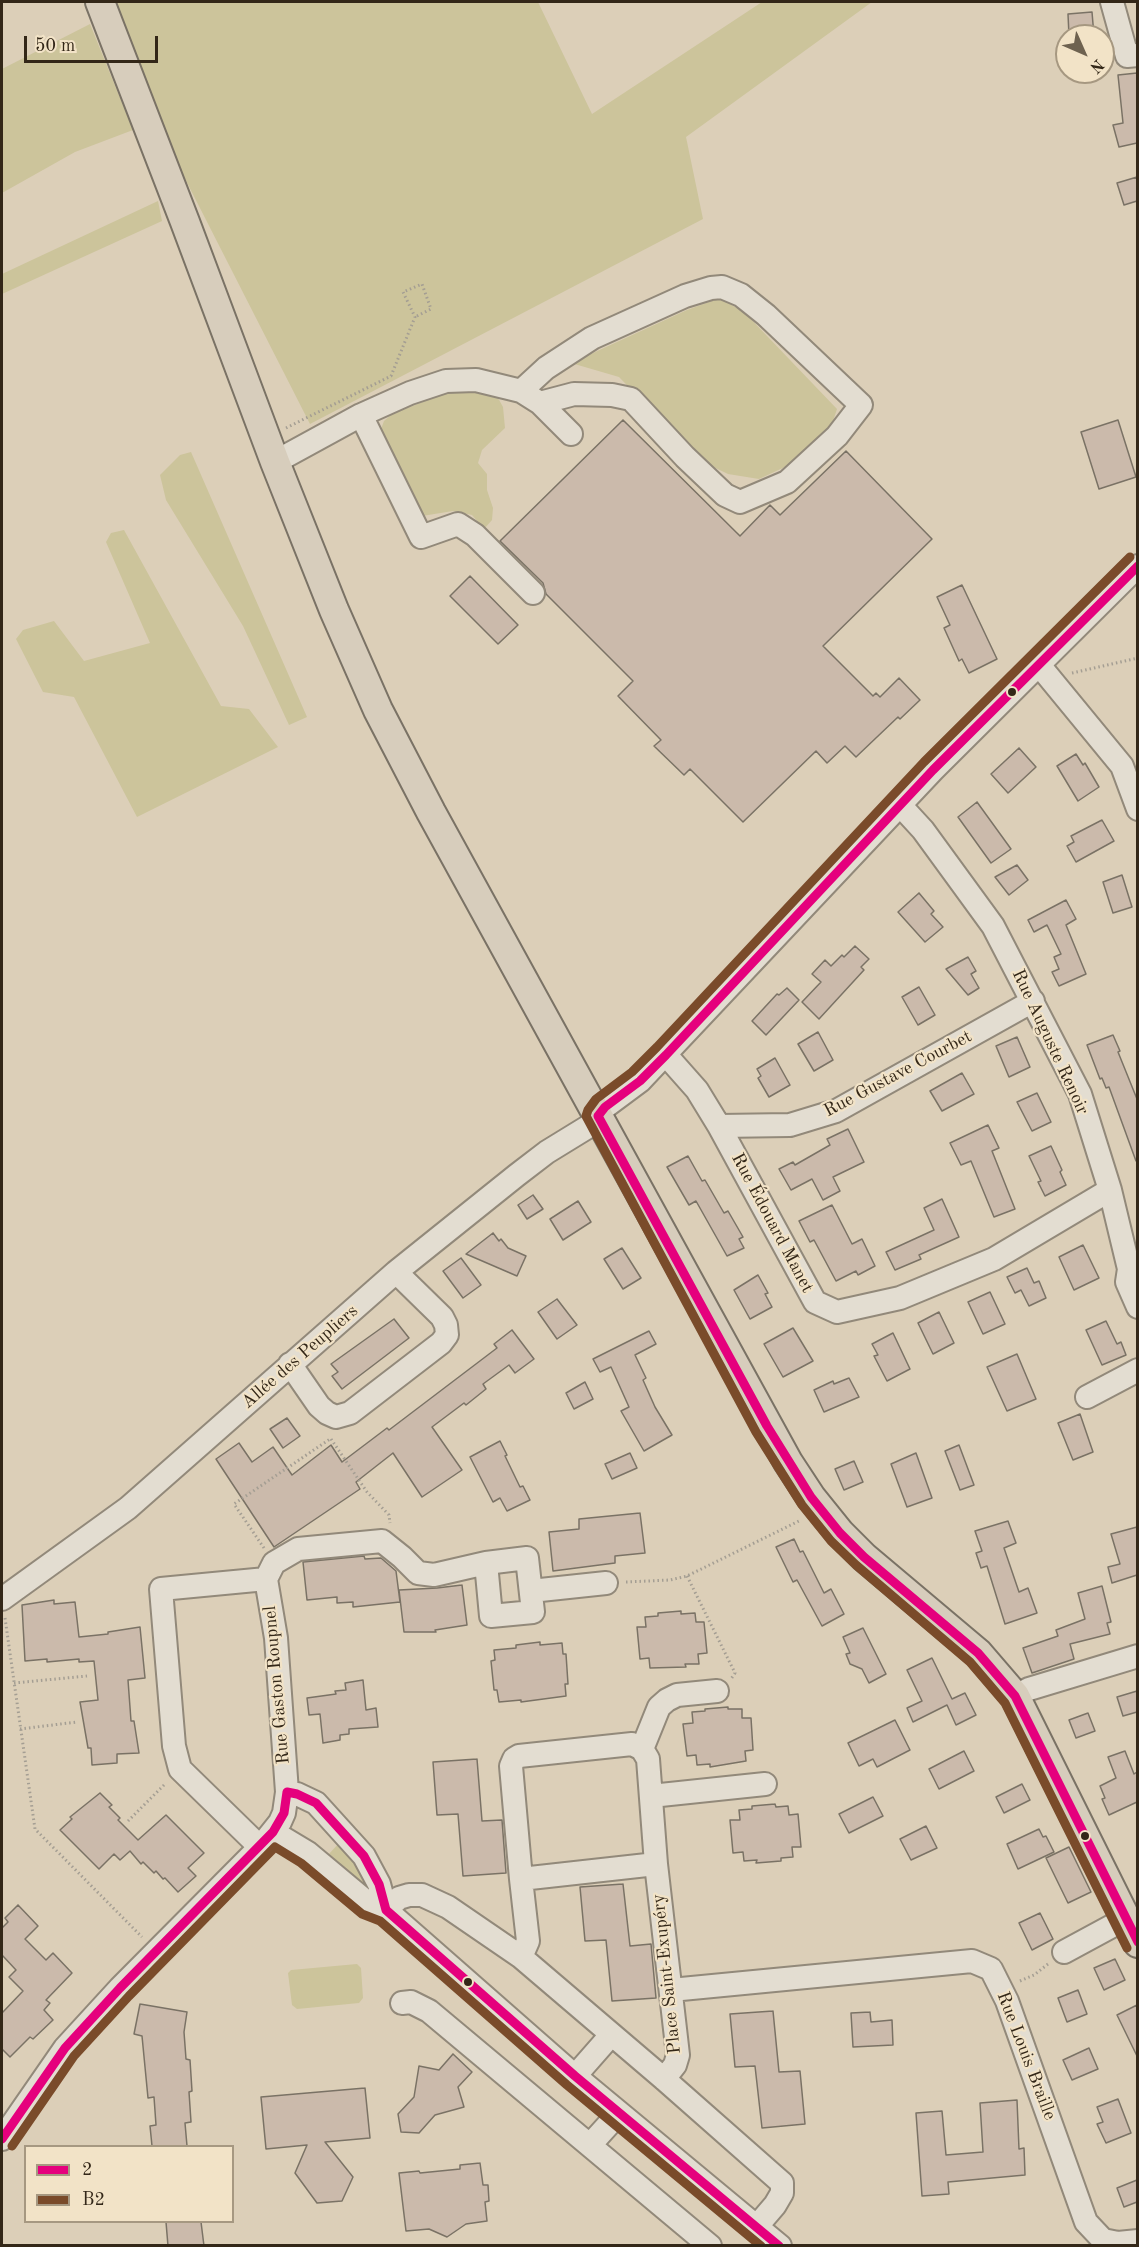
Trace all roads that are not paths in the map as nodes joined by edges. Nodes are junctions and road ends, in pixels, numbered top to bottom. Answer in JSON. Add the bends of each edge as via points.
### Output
{"nodes":[{"id":1,"x":100,"y":2,"type":"edge"},
{"id":2,"x":1112,"y":2,"type":"edge"},
{"id":3,"x":1137,"y":55,"type":"edge"},
{"id":4,"x":521,"y":391,"type":"junction"},
{"id":5,"x":540,"y":403,"type":"junction"},
{"id":6,"x":362,"y":415,"type":"junction"},
{"id":7,"x":572,"y":434,"type":"dead end"},
{"id":8,"x":270,"y":450,"type":"junction"},
{"id":9,"x":1137,"y":566,"type":"edge"},
{"id":10,"x":533,"y":593,"type":"dead end"},
{"id":11,"x":1039,"y":664,"type":"junction"},
{"id":12,"x":900,"y":805,"type":"junction"},
{"id":13,"x":1137,"y":809,"type":"edge"},
{"id":14,"x":1033,"y":1001,"type":"junction"},
{"id":15,"x":666,"y":1054,"type":"junction"},
{"id":16,"x":598,"y":1116,"type":"junction"},
{"id":17,"x":719,"y":1126,"type":"junction"},
{"id":18,"x":1110,"y":1190,"type":"junction"},
{"id":19,"x":396,"y":1272,"type":"junction"},
{"id":20,"x":1137,"y":1307,"type":"edge"},
{"id":21,"x":290,"y":1364,"type":"junction"},
{"id":22,"x":1137,"y":1370,"type":"edge"},
{"id":23,"x":1087,"y":1397,"type":"dead end"},
{"id":24,"x":486,"y":1563,"type":"junction"},
{"id":25,"x":270,"y":1571,"type":"junction"},
{"id":26,"x":606,"y":1583,"type":"road end"},
{"id":27,"x":531,"y":1591,"type":"junction"},
{"id":28,"x":3,"y":1605,"type":"edge"},
{"id":29,"x":1137,"y":1656,"type":"edge"},
{"id":30,"x":717,"y":1691,"type":"road end"},
{"id":31,"x":1015,"y":1696,"type":"junction"},
{"id":32,"x":642,"y":1749,"type":"junction"},
{"id":33,"x":765,"y":1784,"type":"dead end"},
{"id":34,"x":651,"y":1796,"type":"junction"},
{"id":35,"x":276,"y":1821,"type":"junction"},
{"id":36,"x":656,"y":1864,"type":"junction"},
{"id":37,"x":521,"y":1879,"type":"junction"},
{"id":38,"x":386,"y":1910,"type":"junction"},
{"id":39,"x":1131,"y":1931,"type":"edge"},
{"id":40,"x":1064,"y":1952,"type":"road end"},
{"id":41,"x":520,"y":1957,"type":"junction"},
{"id":42,"x":671,"y":1989,"type":"junction"},
{"id":43,"x":402,"y":2002,"type":"dead end"},
{"id":44,"x":612,"y":2035,"type":"junction"},
{"id":45,"x":575,"y":2076,"type":"junction"},
{"id":46,"x":664,"y":2079,"type":"junction"},
{"id":47,"x":619,"y":2113,"type":"junction"},
{"id":48,"x":2,"y":2139,"type":"edge"},
{"id":49,"x":590,"y":2145,"type":"junction"},
{"id":50,"x":757,"y":2226,"type":"junction"},
{"id":51,"x":1137,"y":2241,"type":"edge"},
{"id":52,"x":1108,"y":2243,"type":"edge"},
{"id":53,"x":710,"y":2246,"type":"edge"},
{"id":54,"x":780,"y":2246,"type":"edge"}],
"edges":[{"from":1,"to":8,"type":"main road"},
{"from":2,"to":3,"type":"street","via":[[1128,56]]},
{"from":4,"to":5,"type":"street"},
{"from":4,"to":5,"type":"street","via":[[546,368],[592,338],[685,296],[722,287],[741,295],[766,315],[861,405],[837,436],[787,482],[740,502],[724,495],[631,399],[574,394]]},
{"from":4,"to":6,"type":"street","via":[[476,380],[446,381]]},
{"from":5,"to":7,"type":"street"},
{"from":6,"to":8,"type":"street"},
{"from":6,"to":10,"type":"street","via":[[421,537],[458,524],[475,535]]},
{"from":8,"to":16,"type":"main road","via":[[356,663],[399,753]]},
{"from":9,"to":11,"type":"street","name":"Allée des Peupliers"},
{"from":11,"to":12,"type":"street","name":"Allée des Peupliers"},
{"from":11,"to":13,"type":"street","via":[[1122,766]]},
{"from":12,"to":14,"type":"street","name":"Rue Auguste Renoir","via":[[923,830],[993,926]]},
{"from":12,"to":15,"type":"street","name":"Allée des Peupliers"},
{"from":14,"to":17,"type":"street","name":"Rue Gustave Courbet","via":[[836,1111],[790,1125]]},
{"from":14,"to":18,"type":"street","name":"Rue Auguste Renoir","via":[[1080,1094]]},
{"from":15,"to":16,"type":"street","name":"Allée des Peupliers"},
{"from":15,"to":17,"type":"street","name":"Rue Édouard Manet","via":[[697,1090]]},
{"from":16,"to":19,"type":"street","name":"Allée des Peupliers"},
{"from":16,"to":31,"type":"main road","via":[[767,1426],[821,1510],[864,1557],[978,1653]]},
{"from":17,"to":18,"type":"street","name":"Rue Édouard Manet","via":[[814,1302],[837,1312],[900,1298],[994,1258]]},
{"from":18,"to":20,"type":"street","name":"Rue Auguste Renoir","via":[[1129,1269],[1127,1282]]},
{"from":19,"to":21,"type":"street","name":"Allée des Peupliers"},
{"from":19,"to":21,"type":"street","via":[[442,1317],[447,1335],[441,1343],[363,1404],[336,1417],[319,1406]]},
{"from":21,"to":28,"type":"street","name":"Allée des Peupliers","via":[[142,1496]]},
{"from":22,"to":23,"type":"street"},
{"from":24,"to":25,"type":"street","via":[[434,1575],[418,1573],[381,1541],[297,1549]]},
{"from":24,"to":27,"type":"street","via":[[527,1558]]},
{"from":24,"to":27,"type":"street","via":[[491,1616],[533,1612]]},
{"from":25,"to":35,"type":"street","name":"Rue Gaston Roupnel","via":[[276,1638]]},
{"from":25,"to":35,"type":"street","via":[[160,1589],[174,1746],[180,1769]]},
{"from":26,"to":27,"type":"street"},
{"from":29,"to":31,"type":"street"},
{"from":30,"to":32,"type":"street","via":[[677,1695],[667,1700],[659,1707]]},
{"from":31,"to":39,"type":"main road"},
{"from":32,"to":34,"type":"street","name":"Place Saint-Exupéry","via":[[648,1759]]},
{"from":32,"to":37,"type":"street","via":[[632,1744],[514,1759],[511,1766]]},
{"from":33,"to":34,"type":"street"},
{"from":34,"to":36,"type":"street","name":"Place Saint-Exupéry"},
{"from":35,"to":38,"type":"street","via":[[369,1904]]},
{"from":35,"to":38,"type":"street","via":[[297,1794],[316,1803],[364,1856],[379,1884]]},
{"from":35,"to":48,"type":"street","via":[[65,2048]]},
{"from":36,"to":37,"type":"street"},
{"from":36,"to":42,"type":"street","name":"Place Saint-Exupéry"},
{"from":37,"to":41,"type":"street","via":[[528,1941]]},
{"from":38,"to":41,"type":"street","via":[[399,1898],[422,1895],[448,1907]]},
{"from":38,"to":45,"type":"street"},
{"from":39,"to":40,"type":"street"},
{"from":41,"to":44,"type":"street"},
{"from":42,"to":46,"type":"street","name":"Place Saint-Exupéry","via":[[678,2055]]},
{"from":42,"to":52,"type":"street","name":"Rue Louis Braille","via":[[972,1961],[991,1970],[1007,2001],[1086,2222]]},
{"from":43,"to":49,"type":"street","via":[[411,2002],[429,2012]]},
{"from":44,"to":45,"type":"street"},
{"from":44,"to":46,"type":"street"},
{"from":45,"to":47,"type":"street"},
{"from":46,"to":50,"type":"street","via":[[782,2182],[782,2193]]},
{"from":47,"to":49,"type":"street"},
{"from":47,"to":50,"type":"street"},
{"from":49,"to":53,"type":"street"},
{"from":50,"to":54,"type":"street"},
{"from":51,"to":52,"type":"street","name":"Rue Louis Braille"}]}
